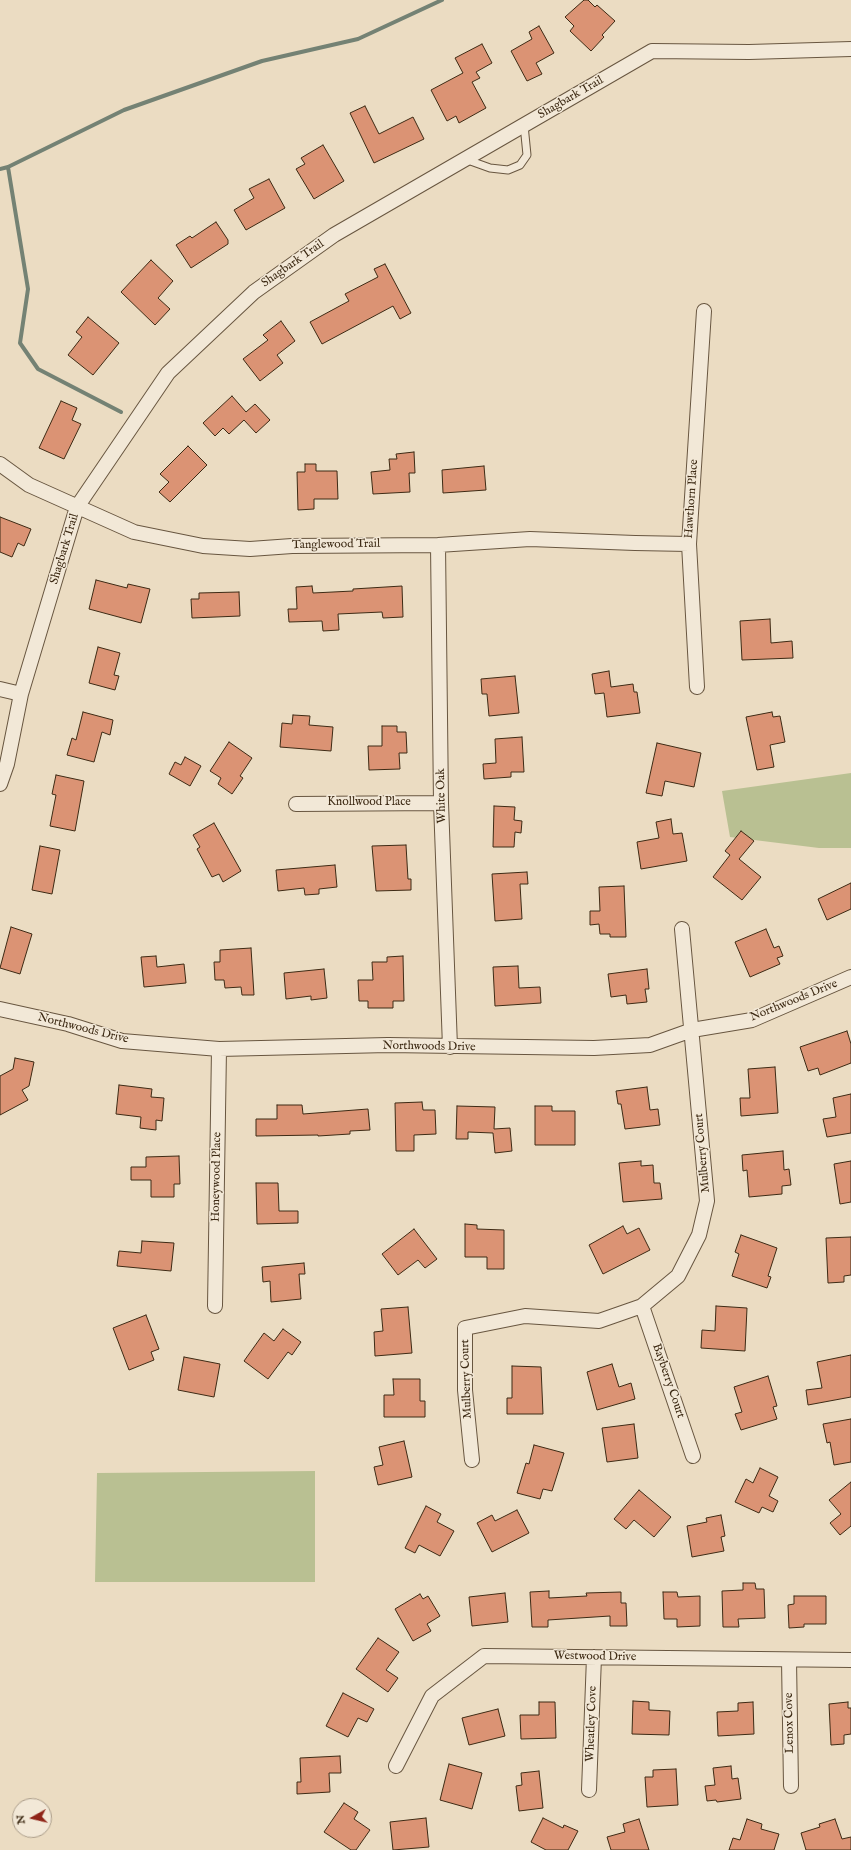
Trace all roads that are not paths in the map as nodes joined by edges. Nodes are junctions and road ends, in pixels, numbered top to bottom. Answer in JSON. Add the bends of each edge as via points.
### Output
{"nodes":[{"id":1,"x":851,"y":49,"type":"edge"},
{"id":2,"x":524,"y":125,"type":"junction"},
{"id":3,"x":465,"y":159,"type":"junction"},
{"id":4,"x":704,"y":311,"type":"dead end"},
{"id":5,"x":0,"y":464,"type":"edge"},
{"id":6,"x":77,"y":508,"type":"junction"},
{"id":7,"x":689,"y":544,"type":"junction"},
{"id":8,"x":438,"y":545,"type":"junction"},
{"id":9,"x":696,"y":687,"type":"dead end"},
{"id":10,"x":0,"y":689,"type":"edge"},
{"id":11,"x":22,"y":694,"type":"junction"},
{"id":12,"x":0,"y":784,"type":"edge"},
{"id":13,"x":441,"y":803,"type":"junction"},
{"id":14,"x":296,"y":804,"type":"dead end"},
{"id":15,"x":682,"y":929,"type":"dead end"},
{"id":16,"x":851,"y":977,"type":"edge"},
{"id":17,"x":0,"y":1010,"type":"edge"},
{"id":18,"x":692,"y":1030,"type":"junction"},
{"id":19,"x":450,"y":1048,"type":"junction"},
{"id":20,"x":219,"y":1049,"type":"junction"},
{"id":21,"x":215,"y":1306,"type":"dead end"},
{"id":22,"x":642,"y":1306,"type":"junction"},
{"id":23,"x":693,"y":1456,"type":"dead end"},
{"id":24,"x":472,"y":1460,"type":"dead end"},
{"id":25,"x":594,"y":1657,"type":"junction"},
{"id":26,"x":789,"y":1660,"type":"junction"},
{"id":27,"x":851,"y":1660,"type":"edge"},
{"id":28,"x":396,"y":1766,"type":"dead end"},
{"id":29,"x":790,"y":1786,"type":"dead end"},
{"id":30,"x":589,"y":1790,"type":"dead end"}],
"edges":[{"from":1,"to":2,"type":"street","name":"Shagbark Trail","via":[[652,51]]},
{"from":2,"to":3,"type":"street","name":"Shagbark Trail"},
{"from":2,"to":3,"type":"lane","via":[[528,155],[520,165],[508,170],[490,168]]},
{"from":3,"to":6,"type":"street","name":"Shagbark Trail","via":[[334,235],[254,292],[168,373]]},
{"from":4,"to":7,"type":"street","name":"Hawthorn Place"},
{"from":5,"to":6,"type":"street","name":"Tanglewood Trail","via":[[29,485]]},
{"from":6,"to":8,"type":"street","name":"Tanglewood Trail","via":[[134,532],[203,546],[250,549],[292,546]]},
{"from":6,"to":11,"type":"street","name":"Shagbark Trail"},
{"from":7,"to":8,"type":"street","name":"Tanglewood Trail","via":[[530,539]]},
{"from":7,"to":9,"type":"street","name":"Hawthorn Place"},
{"from":8,"to":13,"type":"street","name":"White Oak"},
{"from":10,"to":11,"type":"street"},
{"from":11,"to":12,"type":"street","name":"Shagbark Trail","via":[[7,764]]},
{"from":13,"to":14,"type":"street","name":"Knollwood Place"},
{"from":13,"to":19,"type":"street","name":"White Oak"},
{"from":15,"to":18,"type":"street","name":"Mulberry Court"},
{"from":16,"to":18,"type":"street","name":"Northwoods Drive","via":[[752,1020]]},
{"from":17,"to":20,"type":"street","name":"Northwoods Drive","via":[[68,1024],[122,1041]]},
{"from":18,"to":19,"type":"street","name":"Northwoods Drive","via":[[650,1045],[594,1048]]},
{"from":18,"to":22,"type":"street","name":"Mulberry Court","via":[[707,1201],[699,1235],[678,1276]]},
{"from":19,"to":20,"type":"street","name":"Northwoods Drive","via":[[388,1046]]},
{"from":20,"to":21,"type":"street","name":"Honeywood Place"},
{"from":22,"to":23,"type":"street","name":"Bayberry Court"},
{"from":22,"to":24,"type":"street","name":"Mulberry Court","via":[[599,1320],[525,1316],[465,1328],[465,1390]]},
{"from":25,"to":26,"type":"street","name":"Westwood Drive"},
{"from":25,"to":28,"type":"street","name":"Westwood Drive","via":[[484,1656],[432,1696]]},
{"from":25,"to":30,"type":"street","name":"Wheatley Cove"},
{"from":26,"to":27,"type":"street","name":"Westwood Drive"},
{"from":26,"to":29,"type":"street","name":"Lenox Cove"}]}
